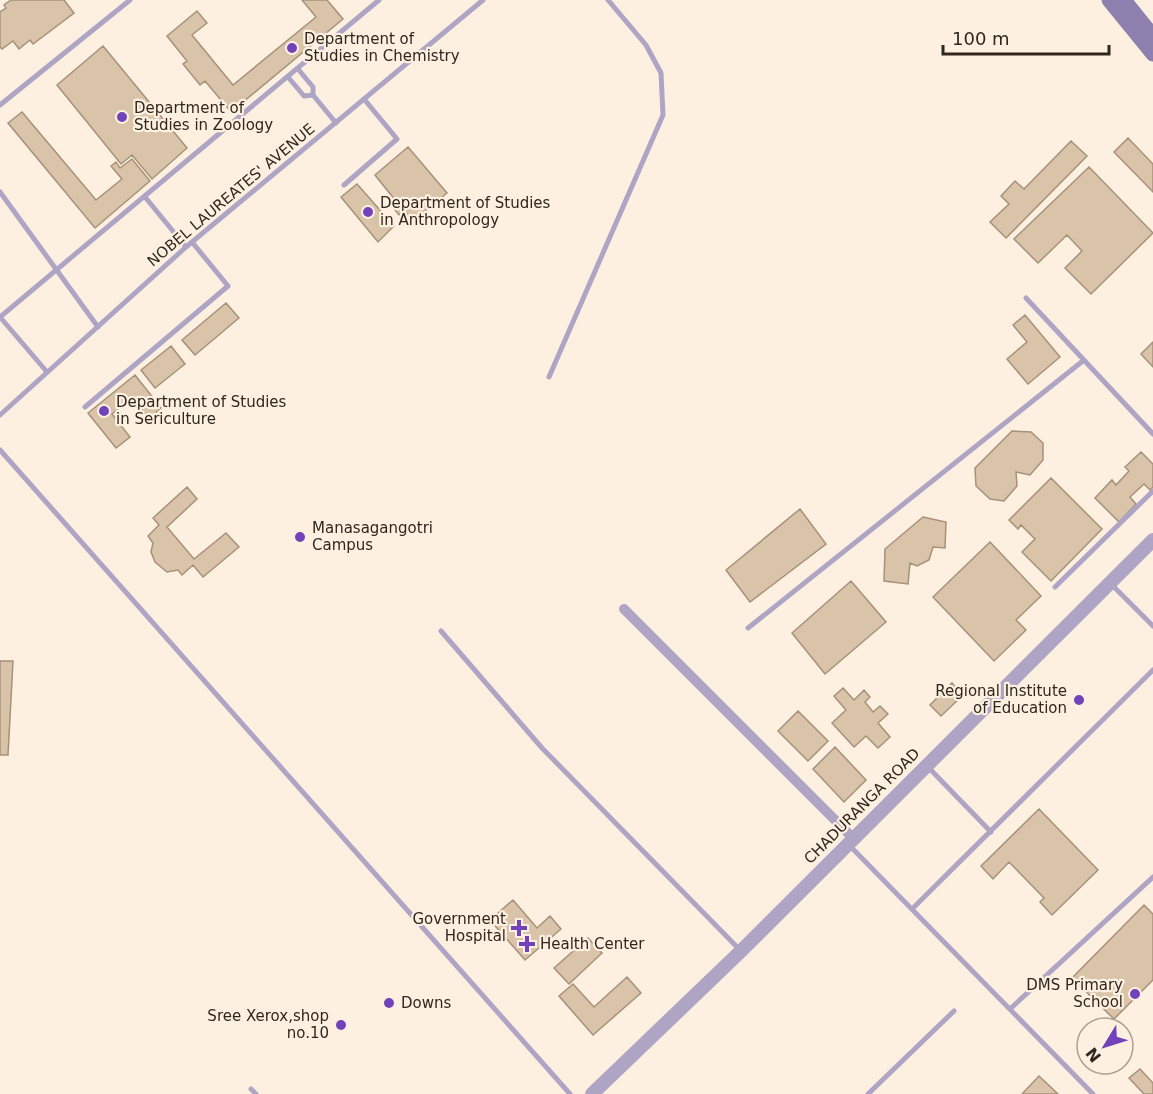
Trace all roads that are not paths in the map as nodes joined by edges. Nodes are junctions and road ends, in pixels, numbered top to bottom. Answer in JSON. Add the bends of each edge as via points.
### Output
{"nodes":[{"id":1,"x":130,"y":0,"type":"edge"},
{"id":2,"x":379,"y":0,"type":"edge"},
{"id":3,"x":483,"y":0,"type":"edge"},
{"id":4,"x":608,"y":0,"type":"edge"},
{"id":5,"x":1109,"y":0,"type":"edge"},
{"id":6,"x":1124,"y":0,"type":"edge"},
{"id":7,"x":122,"y":3,"type":"edge"},
{"id":8,"x":1153,"y":36,"type":"edge"},
{"id":9,"x":1153,"y":54,"type":"edge"},
{"id":10,"x":298,"y":69,"type":"junction"},
{"id":11,"x":288,"y":77,"type":"junction"},
{"id":12,"x":313,"y":95,"type":"junction"},
{"id":13,"x":364,"y":99,"type":"junction"},
{"id":14,"x":0,"y":105,"type":"edge"},
{"id":15,"x":336,"y":123,"type":"junction"},
{"id":16,"x":344,"y":185,"type":"dead end"},
{"id":17,"x":0,"y":192,"type":"edge"},
{"id":18,"x":145,"y":197,"type":"junction"},
{"id":19,"x":192,"y":243,"type":"junction"},
{"id":20,"x":186,"y":247,"type":"junction"},
{"id":21,"x":56,"y":271,"type":"junction"},
{"id":22,"x":1026,"y":297,"type":"dead end"},
{"id":23,"x":0,"y":317,"type":"edge"},
{"id":24,"x":98,"y":327,"type":"junction"},
{"id":25,"x":1083,"y":360,"type":"junction"},
{"id":26,"x":47,"y":372,"type":"junction"},
{"id":27,"x":549,"y":377,"type":"dead end"},
{"id":28,"x":85,"y":407,"type":"dead end"},
{"id":29,"x":0,"y":415,"type":"edge"},
{"id":30,"x":1153,"y":434,"type":"edge"},
{"id":31,"x":0,"y":450,"type":"edge"},
{"id":32,"x":1153,"y":491,"type":"edge"},
{"id":33,"x":1153,"y":540,"type":"edge"},
{"id":34,"x":1110,"y":583,"type":"junction"},
{"id":35,"x":1055,"y":587,"type":"dead end"},
{"id":36,"x":624,"y":609,"type":"dead end"},
{"id":37,"x":1153,"y":626,"type":"edge"},
{"id":38,"x":748,"y":628,"type":"dead end"},
{"id":39,"x":441,"y":631,"type":"dead end"},
{"id":40,"x":1153,"y":670,"type":"edge"},
{"id":41,"x":927,"y":766,"type":"junction"},
{"id":42,"x":991,"y":831,"type":"junction"},
{"id":43,"x":850,"y":841,"type":"junction"},
{"id":44,"x":1153,"y":877,"type":"edge"},
{"id":45,"x":912,"y":909,"type":"junction"},
{"id":46,"x":741,"y":951,"type":"junction"},
{"id":47,"x":1010,"y":1009,"type":"junction"},
{"id":48,"x":954,"y":1011,"type":"dead end"},
{"id":49,"x":251,"y":1089,"type":"dead end"},
{"id":50,"x":256,"y":1094,"type":"edge"},
{"id":51,"x":570,"y":1094,"type":"edge"},
{"id":52,"x":592,"y":1094,"type":"edge"},
{"id":53,"x":868,"y":1094,"type":"edge"},
{"id":54,"x":1093,"y":1094,"type":"edge"}],
"edges":[{"from":1,"to":7,"type":"lane"},
{"from":2,"to":10,"type":"lane"},
{"from":3,"to":13,"type":"lane","name":"NOBEL LAUREATES' AVENUE"},
{"from":4,"to":27,"type":"lane","via":[[646,45],[661,73],[663,115]]},
{"from":5,"to":9,"type":"main road"},
{"from":6,"to":8,"type":"main road"},
{"from":7,"to":14,"type":"lane"},
{"from":10,"to":11,"type":"lane"},
{"from":10,"to":12,"type":"lane","via":[[313,87]]},
{"from":11,"to":12,"type":"lane","via":[[304,96]]},
{"from":11,"to":18,"type":"lane"},
{"from":12,"to":15,"type":"lane"},
{"from":13,"to":15,"type":"lane","name":"NOBEL LAUREATES' AVENUE"},
{"from":13,"to":16,"type":"lane","via":[[397,139]]},
{"from":15,"to":19,"type":"lane","name":"NOBEL LAUREATES' AVENUE"},
{"from":17,"to":21,"type":"lane"},
{"from":18,"to":20,"type":"lane"},
{"from":18,"to":21,"type":"lane"},
{"from":19,"to":20,"type":"lane","name":"NOBEL LAUREATES' AVENUE"},
{"from":19,"to":28,"type":"lane","via":[[228,286]]},
{"from":20,"to":24,"type":"lane","name":"NOBEL LAUREATES' AVENUE"},
{"from":21,"to":23,"type":"lane"},
{"from":21,"to":24,"type":"lane"},
{"from":22,"to":25,"type":"lane"},
{"from":23,"to":26,"type":"lane"},
{"from":24,"to":26,"type":"lane","name":"NOBEL LAUREATES' AVENUE"},
{"from":25,"to":30,"type":"lane"},
{"from":25,"to":38,"type":"lane"},
{"from":26,"to":29,"type":"lane","name":"NOBEL LAUREATES' AVENUE"},
{"from":31,"to":51,"type":"lane"},
{"from":32,"to":35,"type":"lane"},
{"from":33,"to":34,"type":"street","name":"CHADURANGA ROAD"},
{"from":34,"to":37,"type":"lane"},
{"from":34,"to":41,"type":"street","name":"CHADURANGA ROAD"},
{"from":36,"to":43,"type":"street"},
{"from":39,"to":46,"type":"lane","via":[[542,748]]},
{"from":40,"to":42,"type":"lane"},
{"from":41,"to":42,"type":"lane"},
{"from":41,"to":43,"type":"street","name":"CHADURANGA ROAD"},
{"from":42,"to":45,"type":"lane"},
{"from":43,"to":45,"type":"lane"},
{"from":43,"to":46,"type":"street","name":"CHADURANGA ROAD"},
{"from":44,"to":47,"type":"lane"},
{"from":45,"to":47,"type":"lane"},
{"from":46,"to":52,"type":"street","name":"CHADURANGA ROAD"},
{"from":47,"to":54,"type":"lane"},
{"from":48,"to":53,"type":"lane"},
{"from":49,"to":50,"type":"lane"}]}
